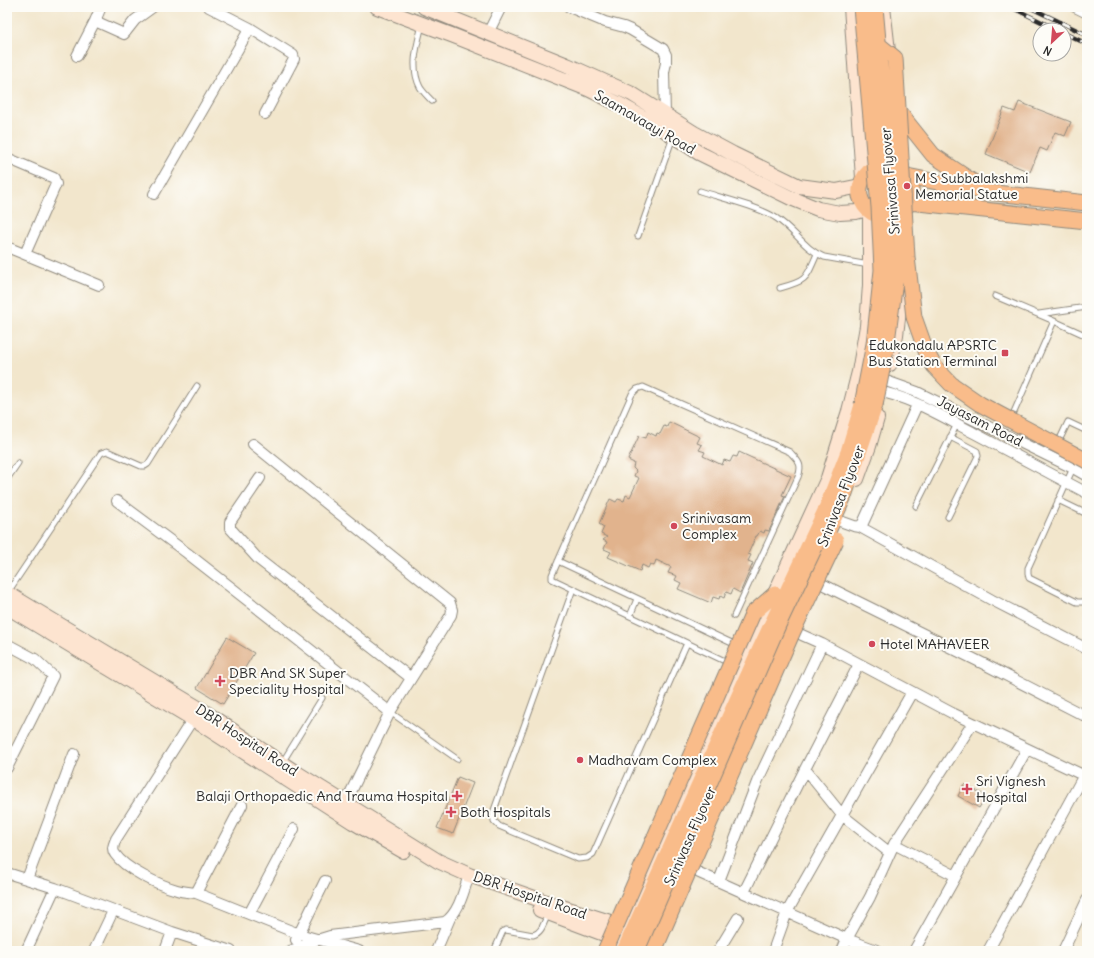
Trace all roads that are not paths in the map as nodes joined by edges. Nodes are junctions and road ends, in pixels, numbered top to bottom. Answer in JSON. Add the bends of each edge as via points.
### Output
{"nodes":[{"id":1,"x":101,"y":7,"type":"edge"},
{"id":2,"x":153,"y":7,"type":"edge"},
{"id":3,"x":209,"y":7,"type":"edge"},
{"id":4,"x":376,"y":7,"type":"edge"},
{"id":5,"x":424,"y":7,"type":"edge"},
{"id":6,"x":501,"y":7,"type":"edge"},
{"id":7,"x":569,"y":7,"type":"edge"},
{"id":8,"x":851,"y":7,"type":"edge"},
{"id":9,"x":861,"y":7,"type":"edge"},
{"id":10,"x":875,"y":7,"type":"edge"},
{"id":11,"x":883,"y":7,"type":"edge"},
{"id":12,"x":1075,"y":7,"type":"edge"},
{"id":13,"x":1087,"y":13,"type":"edge"},
{"id":14,"x":95,"y":21,"type":"junction"},
{"id":15,"x":422,"y":24,"type":"junction"},
{"id":16,"x":250,"y":28,"type":"junction"},
{"id":17,"x":488,"y":33,"type":"junction"},
{"id":18,"x":879,"y":45,"type":"junction"},
{"id":19,"x":77,"y":56,"type":"dead end"},
{"id":20,"x":432,"y":101,"type":"dead end"},
{"id":21,"x":894,"y":105,"type":"junction"},
{"id":22,"x":265,"y":114,"type":"dead end"},
{"id":23,"x":665,"y":115,"type":"junction"},
{"id":24,"x":673,"y":136,"type":"junction"},
{"id":25,"x":7,"y":158,"type":"edge"},
{"id":26,"x":904,"y":173,"type":"junction"},
{"id":27,"x":862,"y":182,"type":"junction"},
{"id":28,"x":700,"y":191,"type":"dead end"},
{"id":29,"x":987,"y":192,"type":"junction"},
{"id":30,"x":154,"y":194,"type":"dead end"},
{"id":31,"x":1087,"y":203,"type":"edge"},
{"id":32,"x":907,"y":205,"type":"junction"},
{"id":33,"x":868,"y":210,"type":"junction"},
{"id":34,"x":1087,"y":221,"type":"edge"},
{"id":35,"x":638,"y":236,"type":"dead end"},
{"id":36,"x":7,"y":247,"type":"edge"},
{"id":37,"x":25,"y":254,"type":"junction"},
{"id":38,"x":817,"y":254,"type":"junction"},
{"id":39,"x":870,"y":266,"type":"junction"},
{"id":40,"x":99,"y":285,"type":"dead end"},
{"id":41,"x":780,"y":288,"type":"dead end"},
{"id":42,"x":995,"y":296,"type":"dead end"},
{"id":43,"x":1087,"y":307,"type":"edge"},
{"id":44,"x":1038,"y":314,"type":"junction"},
{"id":45,"x":1054,"y":322,"type":"junction"},
{"id":46,"x":1087,"y":336,"type":"edge"},
{"id":47,"x":857,"y":381,"type":"junction"},
{"id":48,"x":197,"y":386,"type":"dead end"},
{"id":49,"x":885,"y":387,"type":"junction"},
{"id":50,"x":917,"y":405,"type":"junction"},
{"id":51,"x":957,"y":424,"type":"junction"},
{"id":52,"x":1087,"y":431,"type":"edge"},
{"id":53,"x":950,"y":437,"type":"junction"},
{"id":54,"x":253,"y":444,"type":"dead end"},
{"id":55,"x":1087,"y":461,"type":"edge"},
{"id":56,"x":18,"y":463,"type":"dead end"},
{"id":57,"x":1073,"y":468,"type":"junction"},
{"id":58,"x":1087,"y":476,"type":"edge"},
{"id":59,"x":260,"y":478,"type":"dead end"},
{"id":60,"x":7,"y":479,"type":"edge"},
{"id":61,"x":1066,"y":482,"type":"junction"},
{"id":62,"x":1087,"y":493,"type":"edge"},
{"id":63,"x":1058,"y":500,"type":"junction"},
{"id":64,"x":117,"y":501,"type":"dead end"},
{"id":65,"x":916,"y":506,"type":"dead end"},
{"id":66,"x":1087,"y":514,"type":"edge"},
{"id":67,"x":948,"y":517,"type":"dead end"},
{"id":68,"x":860,"y":527,"type":"junction"},
{"id":69,"x":838,"y":530,"type":"junction"},
{"id":70,"x":558,"y":561,"type":"junction"},
{"id":71,"x":816,"y":581,"type":"junction"},
{"id":72,"x":573,"y":589,"type":"junction"},
{"id":73,"x":7,"y":593,"type":"edge"},
{"id":74,"x":775,"y":594,"type":"junction"},
{"id":75,"x":638,"y":599,"type":"junction"},
{"id":76,"x":1087,"y":600,"type":"edge"},
{"id":77,"x":7,"y":607,"type":"edge"},
{"id":78,"x":630,"y":616,"type":"junction"},
{"id":79,"x":734,"y":616,"type":"dead end"},
{"id":80,"x":793,"y":631,"type":"junction"},
{"id":81,"x":687,"y":643,"type":"junction"},
{"id":82,"x":7,"y":644,"type":"edge"},
{"id":83,"x":822,"y":644,"type":"junction"},
{"id":84,"x":1087,"y":648,"type":"edge"},
{"id":85,"x":749,"y":652,"type":"junction"},
{"id":86,"x":859,"y":664,"type":"junction"},
{"id":87,"x":741,"y":669,"type":"junction"},
{"id":88,"x":411,"y":678,"type":"junction"},
{"id":89,"x":912,"y":692,"type":"junction"},
{"id":90,"x":322,"y":698,"type":"dead end"},
{"id":91,"x":390,"y":712,"type":"junction"},
{"id":92,"x":196,"y":714,"type":"junction"},
{"id":93,"x":1087,"y":717,"type":"edge"},
{"id":94,"x":973,"y":723,"type":"junction"},
{"id":95,"x":1027,"y":749,"type":"junction"},
{"id":96,"x":74,"y":754,"type":"dead end"},
{"id":97,"x":457,"y":759,"type":"dead end"},
{"id":98,"x":282,"y":764,"type":"junction"},
{"id":99,"x":7,"y":768,"type":"edge"},
{"id":100,"x":805,"y":769,"type":"junction"},
{"id":101,"x":1085,"y":776,"type":"edge"},
{"id":102,"x":345,"y":804,"type":"junction"},
{"id":103,"x":242,"y":805,"type":"dead end"},
{"id":104,"x":842,"y":815,"type":"junction"},
{"id":105,"x":294,"y":829,"type":"dead end"},
{"id":106,"x":892,"y":848,"type":"junction"},
{"id":107,"x":681,"y":865,"type":"junction"},
{"id":108,"x":7,"y":873,"type":"edge"},
{"id":109,"x":956,"y":876,"type":"junction"},
{"id":110,"x":27,"y":879,"type":"junction"},
{"id":111,"x":468,"y":879,"type":"junction"},
{"id":112,"x":325,"y":880,"type":"dead end"},
{"id":113,"x":719,"y":882,"type":"junction"},
{"id":114,"x":55,"y":888,"type":"junction"},
{"id":115,"x":744,"y":892,"type":"junction"},
{"id":116,"x":196,"y":893,"type":"junction"},
{"id":117,"x":1087,"y":900,"type":"edge"},
{"id":118,"x":113,"y":911,"type":"junction"},
{"id":119,"x":787,"y":912,"type":"junction"},
{"id":120,"x":548,"y":913,"type":"junction"},
{"id":121,"x":249,"y":914,"type":"junction"},
{"id":122,"x":450,"y":918,"type":"junction"},
{"id":123,"x":738,"y":918,"type":"dead end"},
{"id":124,"x":172,"y":932,"type":"junction"},
{"id":125,"x":299,"y":934,"type":"junction"},
{"id":126,"x":847,"y":938,"type":"junction"},
{"id":127,"x":317,"y":940,"type":"junction"},
{"id":128,"x":621,"y":942,"type":"edge"},
{"id":129,"x":648,"y":950,"type":"edge"},
{"id":130,"x":26,"y":951,"type":"edge"},
{"id":131,"x":94,"y":951,"type":"edge"},
{"id":132,"x":165,"y":951,"type":"edge"},
{"id":133,"x":231,"y":951,"type":"edge"},
{"id":134,"x":290,"y":951,"type":"edge"},
{"id":135,"x":359,"y":951,"type":"edge"},
{"id":136,"x":436,"y":951,"type":"edge"},
{"id":137,"x":494,"y":951,"type":"edge"},
{"id":138,"x":605,"y":951,"type":"edge"},
{"id":139,"x":718,"y":951,"type":"edge"},
{"id":140,"x":773,"y":951,"type":"edge"},
{"id":141,"x":842,"y":951,"type":"edge"},
{"id":142,"x":879,"y":951,"type":"edge"},
{"id":143,"x":914,"y":951,"type":"edge"},
{"id":144,"x":988,"y":951,"type":"edge"},
{"id":145,"x":1063,"y":951,"type":"edge"}],
"edges":[{"from":1,"to":14,"type":"street"},
{"from":2,"to":14,"type":"street","via":[[135,20],[124,34]]},
{"from":3,"to":16,"type":"street"},
{"from":4,"to":15,"type":"street","name":"Saamavaayi Road"},
{"from":5,"to":17,"type":"street","name":"Saamavaayi Road"},
{"from":6,"to":17,"type":"street"},
{"from":7,"to":23,"type":"street","via":[[631,30],[663,49],[666,55]]},
{"from":8,"to":27,"type":"street"},
{"from":9,"to":128,"type":"main road","name":"Srinivasa Flyover","bridge":true,"via":[[882,270],[874,344],[862,405],[848,452],[825,511]]},
{"from":10,"to":18,"type":"main road","name":"Srinivasa Flyover","bridge":true},
{"from":11,"to":21,"type":"street"},
{"from":12,"to":13,"type":"street"},
{"from":14,"to":19,"type":"street"},
{"from":15,"to":20,"type":"lane","via":[[414,61],[420,88]]},
{"from":15,"to":24,"type":"street","name":"Saamavaayi Road","via":[[588,89],[623,106]]},
{"from":16,"to":22,"type":"street","via":[[294,57]]},
{"from":16,"to":30,"type":"street"},
{"from":17,"to":23,"type":"street","name":"Saamavaayi Road","via":[[632,94]]},
{"from":18,"to":55,"type":"main road","bridge":true,"via":[[895,58],[907,257],[914,317],[926,351],[934,366],[951,384],[980,404]]},
{"from":18,"to":129,"type":"main road","name":"Srinivasa Flyover","bridge":true,"via":[[895,231],[896,274],[875,405],[842,502]]},
{"from":21,"to":26,"type":"street"},
{"from":21,"to":29,"type":"main road","via":[[933,155]]},
{"from":23,"to":27,"type":"street","name":"Saamavaayi Road","via":[[733,154],[799,186],[836,191]]},
{"from":24,"to":33,"type":"street","name":"Saamavaayi Road","via":[[699,153],[748,178],[811,206],[840,213]]},
{"from":24,"to":35,"type":"lane"},
{"from":25,"to":37,"type":"street","via":[[56,181]]},
{"from":26,"to":27,"type":"main road","via":[[893,166],[884,165],[872,169]]},
{"from":26,"to":29,"type":"main road"},
{"from":26,"to":32,"type":"main road","via":[[911,187],[911,198]]},
{"from":27,"to":33,"type":"main road","via":[[860,194],[862,203]]},
{"from":28,"to":38,"type":"lane","via":[[776,218]]},
{"from":29,"to":31,"type":"main road"},
{"from":32,"to":33,"type":"main road","via":[[892,216],[880,217]]},
{"from":32,"to":34,"type":"main road"},
{"from":32,"to":49,"type":"street","via":[[896,335]]},
{"from":33,"to":39,"type":"street"},
{"from":36,"to":37,"type":"street"},
{"from":37,"to":40,"type":"street"},
{"from":38,"to":39,"type":"lane"},
{"from":38,"to":41,"type":"lane","via":[[804,279]]},
{"from":39,"to":47,"type":"street","via":[[867,326]]},
{"from":42,"to":44,"type":"lane"},
{"from":43,"to":44,"type":"lane"},
{"from":44,"to":45,"type":"lane"},
{"from":45,"to":46,"type":"lane"},
{"from":45,"to":52,"type":"lane","via":[[1010,419],[1059,441],[1068,422]]},
{"from":47,"to":49,"type":"street","name":"Jayasam Road"},
{"from":47,"to":74,"type":"street","via":[[828,478]]},
{"from":48,"to":73,"type":"lane","via":[[148,464],[141,466],[107,451],[101,453]]},
{"from":49,"to":50,"type":"street","name":"Jayasam Road"},
{"from":49,"to":57,"type":"street","name":"Jayasam Road","via":[[917,392]]},
{"from":49,"to":69,"type":"street","via":[[870,446]]},
{"from":50,"to":51,"type":"street","name":"Jayasam Road"},
{"from":50,"to":68,"type":"street"},
{"from":51,"to":53,"type":"lane"},
{"from":51,"to":61,"type":"street","name":"Jayasam Road"},
{"from":53,"to":65,"type":"lane"},
{"from":53,"to":67,"type":"lane","via":[[977,451],[978,456]]},
{"from":54,"to":88,"type":"street","via":[[450,603],[451,615]]},
{"from":56,"to":60,"type":"lane"},
{"from":57,"to":58,"type":"street","name":"Jayasam Road"},
{"from":57,"to":61,"type":"lane"},
{"from":59,"to":88,"type":"street","via":[[230,522],[230,528],[258,559]]},
{"from":61,"to":62,"type":"street","name":"Jayasam Road"},
{"from":61,"to":63,"type":"lane"},
{"from":63,"to":66,"type":"lane"},
{"from":63,"to":76,"type":"lane","via":[[1028,568],[1029,578],[1077,602]]},
{"from":64,"to":91,"type":"street"},
{"from":68,"to":69,"type":"street"},
{"from":68,"to":84,"type":"street","via":[[992,600]]},
{"from":69,"to":71,"type":"main road","bridge":true},
{"from":69,"to":107,"type":"street","via":[[765,679]]},
{"from":70,"to":72,"type":"lane","via":[[552,579]]},
{"from":70,"to":75,"type":"lane"},
{"from":70,"to":79,"type":"lane","via":[[632,394],[643,387],[790,452],[800,463],[798,477]]},
{"from":71,"to":80,"type":"main road","bridge":true},
{"from":71,"to":93,"type":"street"},
{"from":72,"to":78,"type":"lane"},
{"from":72,"to":81,"type":"lane","via":[[493,813],[494,821],[499,826],[578,859],[593,854]]},
{"from":73,"to":92,"type":"street","name":"DBR Hospital Road"},
{"from":74,"to":85,"type":"street"},
{"from":74,"to":138,"type":"main road","bridge":true,"via":[[753,613]]},
{"from":75,"to":78,"type":"lane"},
{"from":75,"to":85,"type":"lane"},
{"from":77,"to":92,"type":"street","name":"DBR Hospital Road"},
{"from":78,"to":81,"type":"lane"},
{"from":80,"to":83,"type":"street"},
{"from":80,"to":129,"type":"main road","bridge":true},
{"from":81,"to":87,"type":"lane"},
{"from":82,"to":99,"type":"street","via":[[35,659],[53,676]]},
{"from":83,"to":86,"type":"street"},
{"from":83,"to":113,"type":"street","via":[[757,782]]},
{"from":85,"to":87,"type":"street"},
{"from":86,"to":89,"type":"street"},
{"from":86,"to":100,"type":"street"},
{"from":87,"to":128,"type":"street"},
{"from":88,"to":91,"type":"street"},
{"from":89,"to":94,"type":"street"},
{"from":89,"to":104,"type":"street"},
{"from":90,"to":98,"type":"lane"},
{"from":91,"to":97,"type":"lane"},
{"from":91,"to":102,"type":"street"},
{"from":92,"to":98,"type":"street","name":"DBR Hospital Road"},
{"from":92,"to":111,"type":"street","name":"DBR Hospital Road","via":[[353,822],[426,864]]},
{"from":92,"to":116,"type":"street","via":[[113,846],[114,853],[131,869],[154,882]]},
{"from":94,"to":95,"type":"street"},
{"from":94,"to":106,"type":"street"},
{"from":95,"to":101,"type":"street"},
{"from":95,"to":109,"type":"street"},
{"from":96,"to":110,"type":"street"},
{"from":98,"to":102,"type":"street","name":"DBR Hospital Road"},
{"from":100,"to":104,"type":"street"},
{"from":100,"to":115,"type":"street"},
{"from":101,"to":144,"type":"street"},
{"from":102,"to":111,"type":"street","name":"DBR Hospital Road"},
{"from":103,"to":116,"type":"street"},
{"from":104,"to":106,"type":"street"},
{"from":104,"to":119,"type":"street"},
{"from":105,"to":121,"type":"street"},
{"from":106,"to":109,"type":"street"},
{"from":106,"to":126,"type":"street","via":[[870,897]]},
{"from":107,"to":113,"type":"street"},
{"from":107,"to":129,"type":"street"},
{"from":108,"to":110,"type":"street"},
{"from":109,"to":143,"type":"street"},
{"from":110,"to":114,"type":"street"},
{"from":111,"to":120,"type":"street","name":"DBR Hospital Road"},
{"from":111,"to":122,"type":"street","via":[[455,913]]},
{"from":111,"to":128,"type":"street","name":"DBR Hospital Road","via":[[552,904]]},
{"from":112,"to":125,"type":"street"},
{"from":113,"to":115,"type":"street"},
{"from":114,"to":118,"type":"street"},
{"from":114,"to":130,"type":"street"},
{"from":115,"to":119,"type":"street"},
{"from":116,"to":121,"type":"street"},
{"from":117,"to":145,"type":"street"},
{"from":118,"to":124,"type":"street"},
{"from":118,"to":131,"type":"street"},
{"from":119,"to":126,"type":"street"},
{"from":119,"to":140,"type":"street"},
{"from":120,"to":128,"type":"street","name":"DBR Hospital Road"},
{"from":120,"to":137,"type":"lane","via":[[537,934],[503,931]]},
{"from":121,"to":125,"type":"street"},
{"from":122,"to":127,"type":"street","via":[[444,922],[330,936]]},
{"from":122,"to":136,"type":"street"},
{"from":123,"to":139,"type":"street"},
{"from":124,"to":132,"type":"street"},
{"from":124,"to":133,"type":"street"},
{"from":125,"to":127,"type":"street"},
{"from":125,"to":134,"type":"street"},
{"from":126,"to":141,"type":"street"},
{"from":126,"to":142,"type":"street"},
{"from":127,"to":134,"type":"street"},
{"from":127,"to":135,"type":"street"}]}
